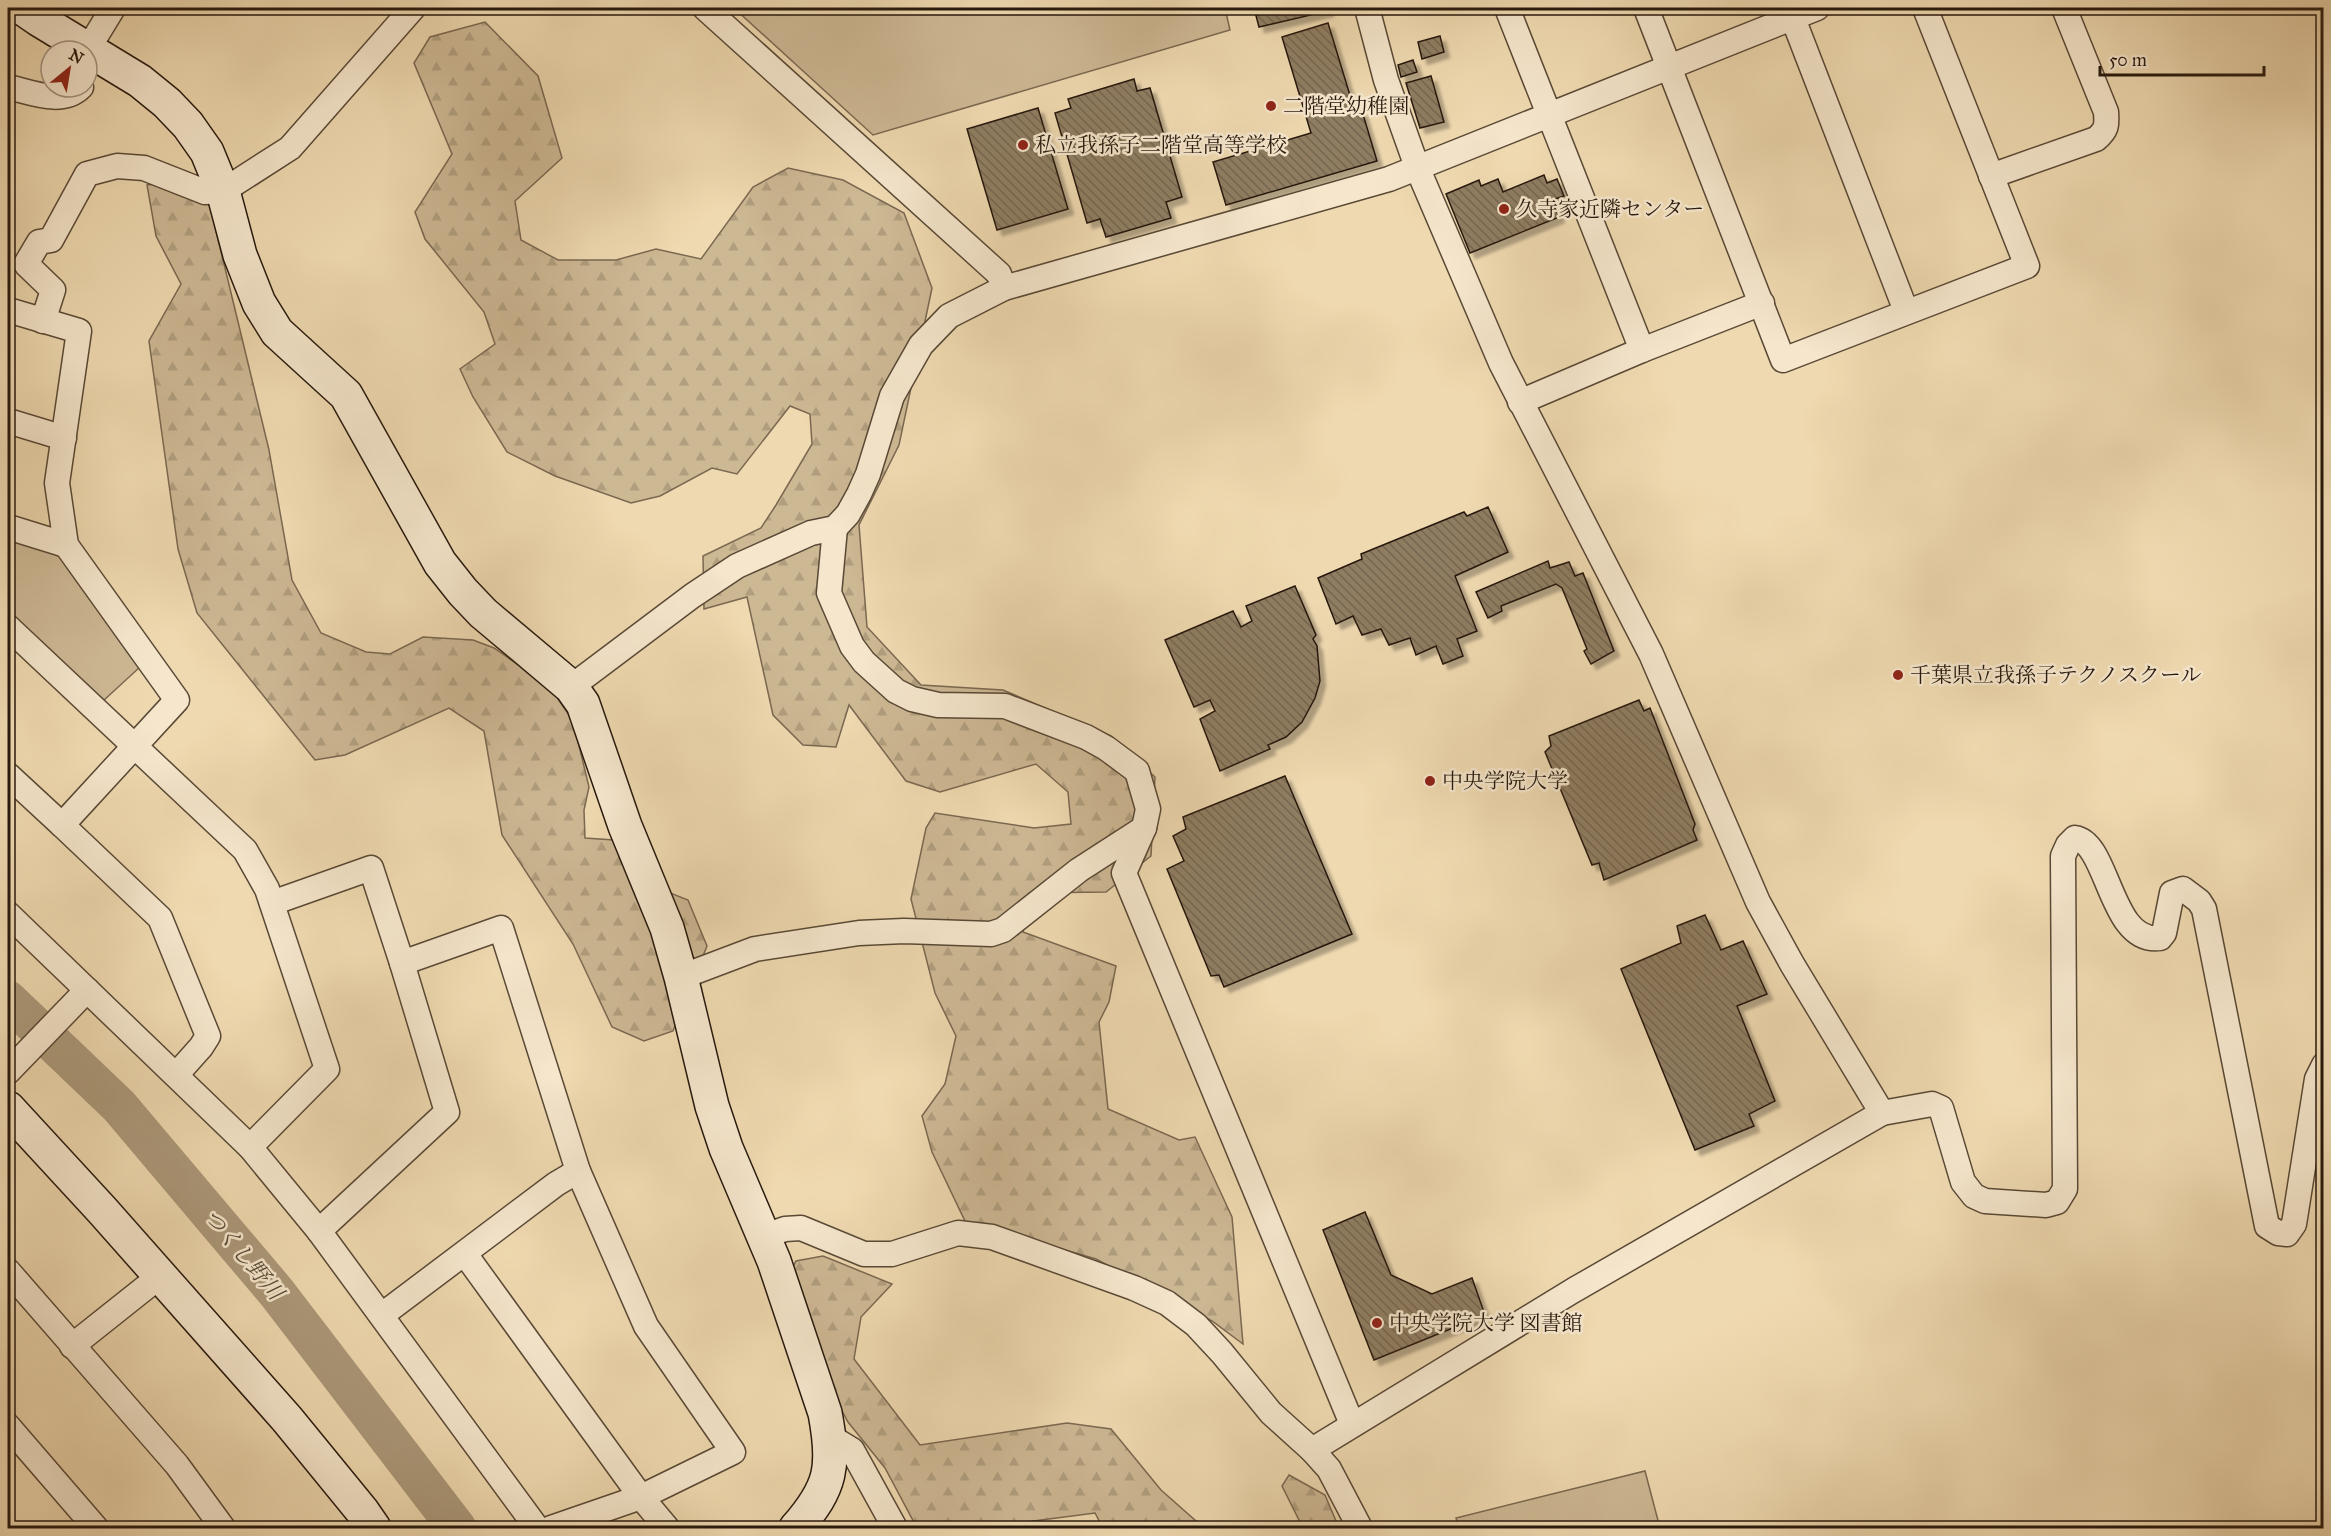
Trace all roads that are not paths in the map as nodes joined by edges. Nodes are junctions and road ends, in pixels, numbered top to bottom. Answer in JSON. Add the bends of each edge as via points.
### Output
{"nodes":[{"id":1,"x":22,"y":8,"type":"edge"},
{"id":2,"x":113,"y":8,"type":"edge"},
{"id":3,"x":413,"y":8,"type":"edge"},
{"id":4,"x":705,"y":8,"type":"edge"},
{"id":5,"x":1367,"y":8,"type":"edge"},
{"id":6,"x":1507,"y":8,"type":"edge"},
{"id":7,"x":1646,"y":8,"type":"edge"},
{"id":8,"x":1817,"y":8,"type":"edge"},
{"id":9,"x":1925,"y":8,"type":"edge"},
{"id":10,"x":2064,"y":8,"type":"edge"},
{"id":11,"x":1791,"y":12,"type":"edge"},
{"id":12,"x":63,"y":39,"type":"edge"},
{"id":13,"x":99,"y":51,"type":"edge"},
{"id":14,"x":99,"y":65,"type":"edge"},
{"id":15,"x":1669,"y":67,"type":"junction"},
{"id":16,"x":8,"y":87,"type":"edge"},
{"id":17,"x":39,"y":94,"type":"edge"},
{"id":18,"x":1549,"y":113,"type":"junction"},
{"id":19,"x":1417,"y":167,"type":"junction"},
{"id":20,"x":1991,"y":176,"type":"junction"},
{"id":21,"x":223,"y":191,"type":"junction"},
{"id":22,"x":1004,"y":288,"type":"junction"},
{"id":23,"x":1762,"y":303,"type":"junction"},
{"id":24,"x":8,"y":310,"type":"edge"},
{"id":25,"x":1906,"y":311,"type":"junction"},
{"id":26,"x":43,"y":321,"type":"junction"},
{"id":27,"x":1642,"y":350,"type":"junction"},
{"id":28,"x":1520,"y":402,"type":"junction"},
{"id":29,"x":8,"y":421,"type":"edge"},
{"id":30,"x":64,"y":438,"type":"junction"},
{"id":31,"x":8,"y":527,"type":"edge"},
{"id":32,"x":835,"y":528,"type":"junction"},
{"id":33,"x":66,"y":545,"type":"junction"},
{"id":34,"x":8,"y":627,"type":"edge"},
{"id":35,"x":571,"y":687,"type":"junction"},
{"id":36,"x":135,"y":746,"type":"junction"},
{"id":37,"x":8,"y":775,"type":"edge"},
{"id":38,"x":62,"y":825,"type":"junction"},
{"id":39,"x":1144,"y":828,"type":"junction"},
{"id":40,"x":272,"y":903,"type":"junction"},
{"id":41,"x":8,"y":914,"type":"edge"},
{"id":42,"x":402,"y":963,"type":"junction"},
{"id":43,"x":681,"y":977,"type":"junction"},
{"id":44,"x":87,"y":990,"type":"junction"},
{"id":45,"x":2324,"y":1065,"type":"edge"},
{"id":46,"x":8,"y":1072,"type":"edge"},
{"id":47,"x":176,"y":1075,"type":"junction"},
{"id":48,"x":8,"y":1108,"type":"edge"},
{"id":49,"x":1882,"y":1113,"type":"junction"},
{"id":50,"x":250,"y":1147,"type":"junction"},
{"id":51,"x":578,"y":1171,"type":"junction"},
{"id":52,"x":319,"y":1231,"type":"junction"},
{"id":53,"x":765,"y":1236,"type":"junction"},
{"id":54,"x":465,"y":1254,"type":"junction"},
{"id":55,"x":8,"y":1271,"type":"edge"},
{"id":56,"x":160,"y":1276,"type":"junction"},
{"id":57,"x":382,"y":1315,"type":"junction"},
{"id":58,"x":72,"y":1346,"type":"junction"},
{"id":59,"x":1352,"y":1424,"type":"junction"},
{"id":60,"x":8,"y":1426,"type":"edge"},
{"id":61,"x":829,"y":1436,"type":"junction"},
{"id":62,"x":1312,"y":1450,"type":"junction"},
{"id":63,"x":641,"y":1497,"type":"junction"},
{"id":64,"x":96,"y":1528,"type":"edge"},
{"id":65,"x":223,"y":1528,"type":"edge"},
{"id":66,"x":374,"y":1528,"type":"edge"},
{"id":67,"x":537,"y":1528,"type":"edge"},
{"id":68,"x":551,"y":1528,"type":"edge"},
{"id":69,"x":667,"y":1528,"type":"edge"},
{"id":70,"x":796,"y":1528,"type":"edge"},
{"id":71,"x":895,"y":1528,"type":"edge"},
{"id":72,"x":1360,"y":1528,"type":"edge"}],
"edges":[{"from":1,"to":12,"type":"street"},
{"from":2,"to":13,"type":"street"},
{"from":3,"to":21,"type":"street","via":[[290,148]]},
{"from":4,"to":22,"type":"street","via":[[999,274]]},
{"from":5,"to":19,"type":"street","via":[[1386,80]]},
{"from":6,"to":18,"type":"street"},
{"from":7,"to":15,"type":"street"},
{"from":8,"to":11,"type":"street"},
{"from":9,"to":20,"type":"street"},
{"from":10,"to":20,"type":"street","via":[[2106,112],[2108,127],[2096,139]]},
{"from":11,"to":15,"type":"street"},
{"from":11,"to":25,"type":"street"},
{"from":14,"to":21,"type":"street","via":[[140,81],[167,103],[207,152]]},
{"from":15,"to":18,"type":"street"},
{"from":15,"to":23,"type":"street"},
{"from":16,"to":17,"type":"street"},
{"from":18,"to":19,"type":"street"},
{"from":18,"to":27,"type":"street"},
{"from":19,"to":22,"type":"street","via":[[1389,179]]},
{"from":19,"to":28,"type":"street","via":[[1481,321]]},
{"from":20,"to":25,"type":"street","via":[[2027,266]]},
{"from":21,"to":26,"type":"street","via":[[205,192],[144,168],[117,166],[87,174],[51,240],[39,242],[26,264],[53,290]]},
{"from":21,"to":35,"type":"street","via":[[240,255],[259,303],[277,332],[346,395],[440,563],[463,592]]},
{"from":22,"to":32,"type":"street","via":[[949,316],[921,345],[892,396],[859,494]]},
{"from":23,"to":25,"type":"street","via":[[1784,360]]},
{"from":23,"to":27,"type":"street"},
{"from":24,"to":26,"type":"street"},
{"from":26,"to":30,"type":"street","via":[[79,331]]},
{"from":27,"to":28,"type":"street"},
{"from":28,"to":49,"type":"street","via":[[1651,654],[1758,902]]},
{"from":29,"to":30,"type":"street"},
{"from":30,"to":33,"type":"street","via":[[57,483]]},
{"from":31,"to":33,"type":"street"},
{"from":32,"to":35,"type":"street","via":[[811,533],[737,566]]},
{"from":32,"to":39,"type":"street","via":[[829,593],[852,646],[881,679],[896,691],[925,703],[1005,706],[1106,748],[1137,771],[1148,804]]},
{"from":33,"to":36,"type":"street","via":[[177,700]]},
{"from":34,"to":36,"type":"street"},
{"from":35,"to":43,"type":"street","via":[[583,704],[658,903]]},
{"from":36,"to":38,"type":"street"},
{"from":36,"to":40,"type":"street","via":[[245,850]]},
{"from":37,"to":38,"type":"street"},
{"from":38,"to":47,"type":"street","via":[[160,918],[208,1036]]},
{"from":39,"to":43,"type":"street","via":[[1079,870],[1003,930],[991,934],[859,933],[755,949]]},
{"from":39,"to":59,"type":"street","via":[[1124,873]]},
{"from":40,"to":42,"type":"street","via":[[371,868]]},
{"from":40,"to":50,"type":"street","via":[[327,1070]]},
{"from":41,"to":44,"type":"street"},
{"from":42,"to":51,"type":"street","via":[[501,928]]},
{"from":42,"to":52,"type":"street","via":[[447,1112]]},
{"from":43,"to":53,"type":"street","via":[[712,1106]]},
{"from":44,"to":46,"type":"street"},
{"from":44,"to":47,"type":"street"},
{"from":45,"to":49,"type":"street","via":[[2318,1079],[2294,1224],[2287,1234],[2278,1233],[2267,1226],[2204,909],[2185,890],[2172,893],[2164,933],[2160,938],[2142,936],[2120,910],[2091,850],[2075,838],[2062,856],[2065,1189],[2057,1202],[2046,1205],[1974,1196],[1964,1182],[1941,1108],[1932,1104]]},
{"from":47,"to":50,"type":"street"},
{"from":48,"to":56,"type":"street"},
{"from":49,"to":59,"type":"street","via":[[1574,1290]]},
{"from":50,"to":52,"type":"street"},
{"from":51,"to":54,"type":"street"},
{"from":51,"to":63,"type":"street","via":[[646,1326],[733,1452]]},
{"from":52,"to":57,"type":"street"},
{"from":53,"to":61,"type":"street","via":[[813,1373]]},
{"from":53,"to":62,"type":"street","via":[[785,1228],[801,1228],[864,1254],[892,1254],[958,1233],[992,1237],[1134,1288],[1167,1303],[1196,1325],[1271,1413]]},
{"from":54,"to":57,"type":"street"},
{"from":54,"to":63,"type":"street"},
{"from":55,"to":58,"type":"street"},
{"from":56,"to":58,"type":"street"},
{"from":56,"to":66,"type":"street","via":[[287,1419]]},
{"from":57,"to":67,"type":"street"},
{"from":58,"to":65,"type":"street","via":[[177,1465]]},
{"from":59,"to":62,"type":"street"},
{"from":60,"to":64,"type":"street"},
{"from":61,"to":70,"type":"street","via":[[831,1469],[827,1482]]},
{"from":61,"to":71,"type":"street","via":[[852,1450]]},
{"from":62,"to":72,"type":"street","via":[[1329,1469]]},
{"from":63,"to":68,"type":"street"},
{"from":63,"to":69,"type":"street"}]}
